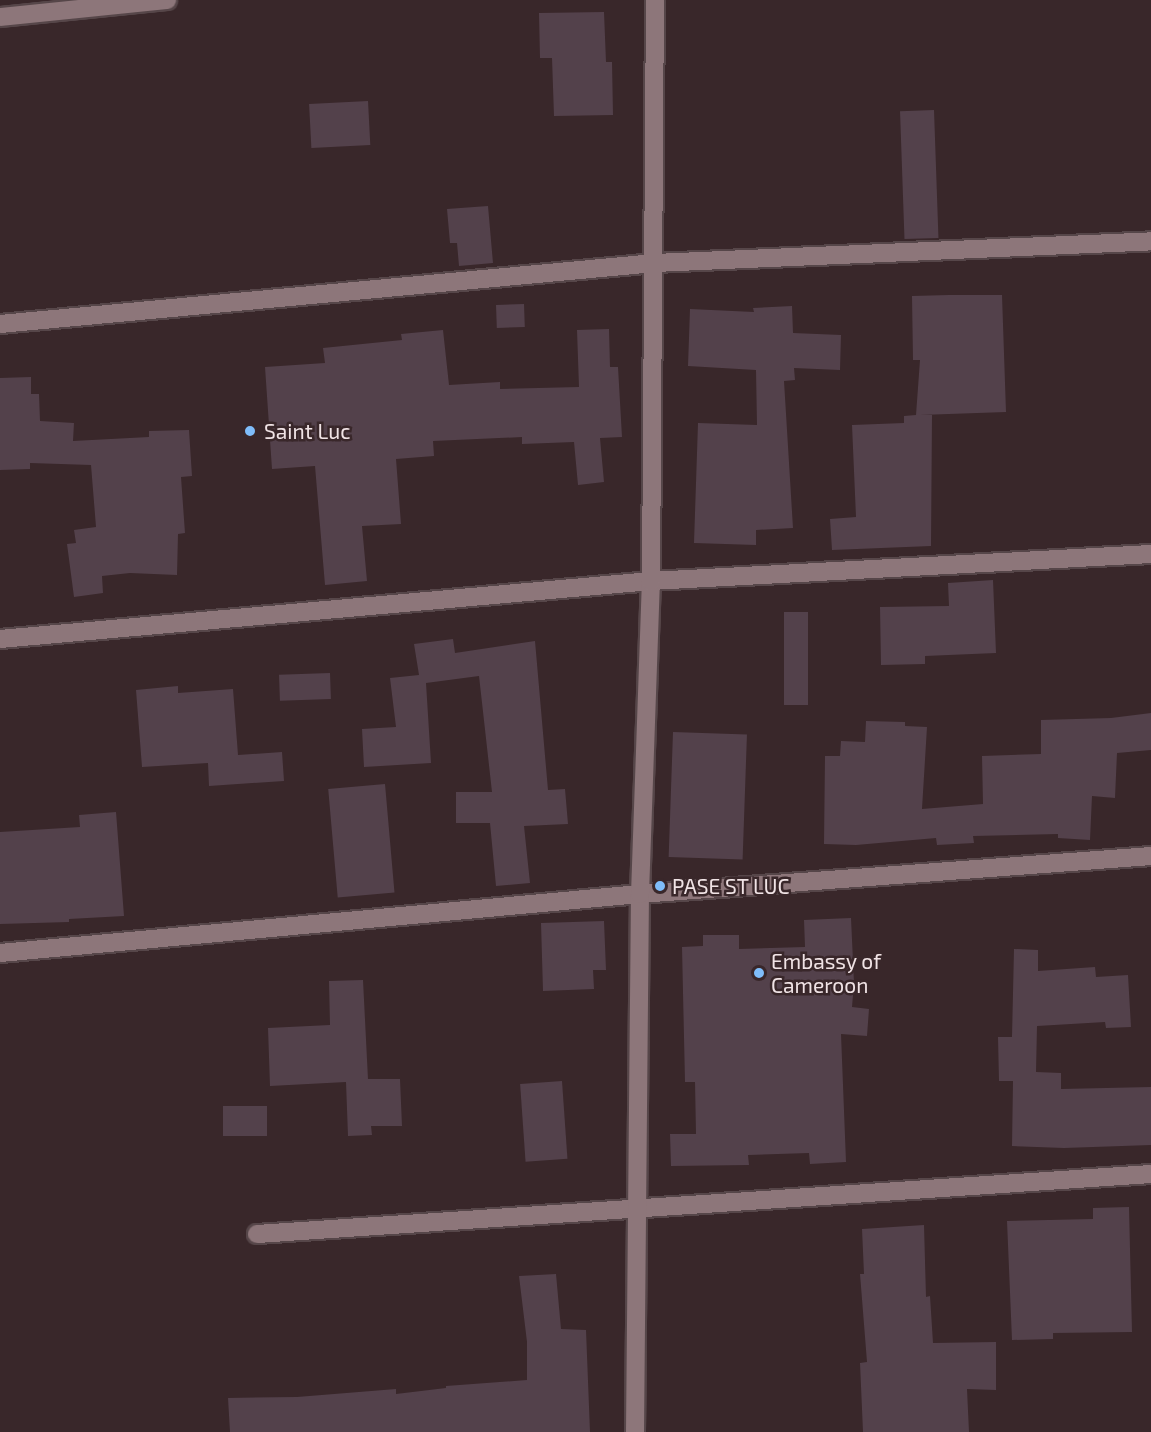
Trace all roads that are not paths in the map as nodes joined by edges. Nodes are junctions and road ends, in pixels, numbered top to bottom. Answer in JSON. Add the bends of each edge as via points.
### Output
{"nodes":[{"id":1,"x":166,"y":0,"type":"edge"},
{"id":2,"x":656,"y":0,"type":"edge"},
{"id":3,"x":0,"y":17,"type":"edge"},
{"id":4,"x":1151,"y":241,"type":"edge"},
{"id":5,"x":655,"y":263,"type":"junction"},
{"id":6,"x":0,"y":324,"type":"edge"},
{"id":7,"x":1151,"y":554,"type":"edge"},
{"id":8,"x":651,"y":581,"type":"junction"},
{"id":9,"x":0,"y":639,"type":"edge"},
{"id":10,"x":1151,"y":856,"type":"edge"},
{"id":11,"x":640,"y":894,"type":"junction"},
{"id":12,"x":0,"y":953,"type":"edge"},
{"id":13,"x":1151,"y":1174,"type":"edge"},
{"id":14,"x":638,"y":1208,"type":"junction"},
{"id":15,"x":257,"y":1233,"type":"dead end"},
{"id":16,"x":635,"y":1432,"type":"edge"}],
"edges":[{"from":1,"to":3,"type":"street"},
{"from":2,"to":5,"type":"street"},
{"from":4,"to":5,"type":"street"},
{"from":5,"to":6,"type":"street"},
{"from":5,"to":8,"type":"street"},
{"from":7,"to":8,"type":"street"},
{"from":8,"to":9,"type":"street"},
{"from":8,"to":11,"type":"street"},
{"from":10,"to":11,"type":"street"},
{"from":11,"to":12,"type":"street"},
{"from":11,"to":14,"type":"street"},
{"from":13,"to":14,"type":"street"},
{"from":14,"to":15,"type":"street"},
{"from":14,"to":16,"type":"street"}]}
